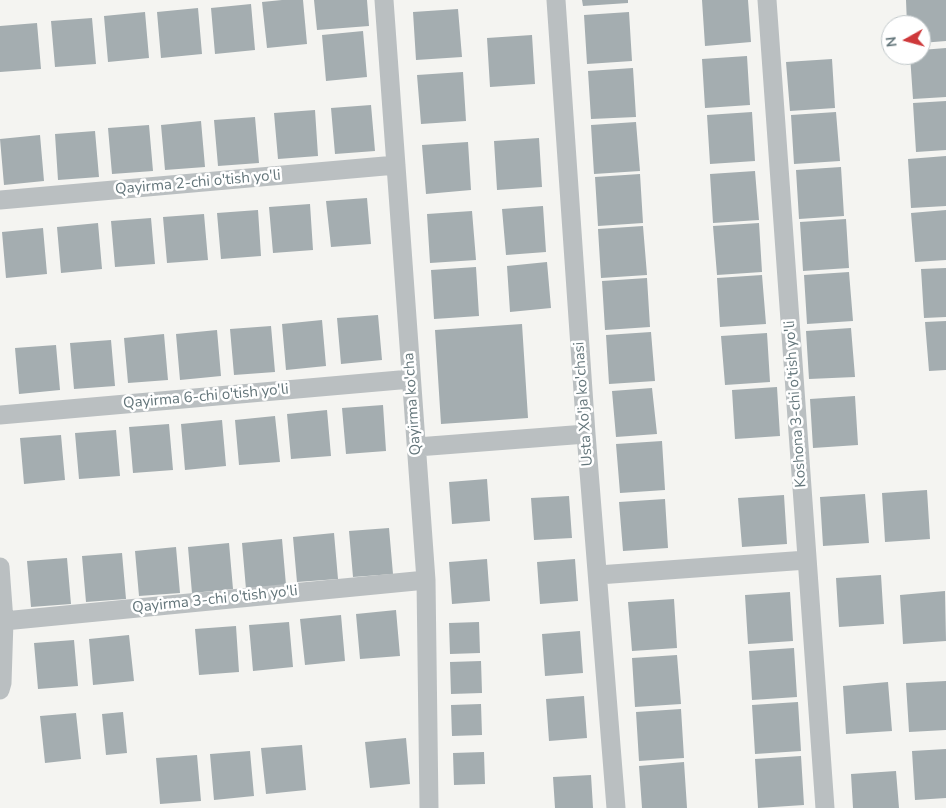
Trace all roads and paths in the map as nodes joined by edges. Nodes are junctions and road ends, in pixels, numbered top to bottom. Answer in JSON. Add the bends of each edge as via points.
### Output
{"nodes":[{"id":1,"x":384,"y":0,"type":"edge"},
{"id":2,"x":556,"y":0,"type":"edge"},
{"id":3,"x":767,"y":0,"type":"edge"},
{"id":4,"x":396,"y":166,"type":"junction"},
{"id":5,"x":0,"y":200,"type":"edge"},
{"id":6,"x":411,"y":379,"type":"junction"},
{"id":7,"x":0,"y":415,"type":"edge"},
{"id":8,"x":586,"y":434,"type":"junction"},
{"id":9,"x":417,"y":448,"type":"junction"},
{"id":10,"x":807,"y":560,"type":"junction"},
{"id":11,"x":0,"y":566,"type":"edge"},
{"id":12,"x":598,"y":575,"type":"junction"},
{"id":13,"x":426,"y":580,"type":"junction"},
{"id":14,"x":4,"y":621,"type":"junction"},
{"id":15,"x":0,"y":690,"type":"edge"},
{"id":16,"x":429,"y":808,"type":"edge"},
{"id":17,"x":616,"y":808,"type":"edge"},
{"id":18,"x":825,"y":808,"type":"edge"}],
"edges":[{"from":1,"to":4,"type":"street","name":"Qayirma ko'cha"},
{"from":2,"to":8,"type":"street","name":"Usta Xo'ja ko'chasi"},
{"from":3,"to":10,"type":"street","name":"Koshona 3-chi o'tish yo'li"},
{"from":4,"to":5,"type":"street","name":"Qayirma 2-chi o'tish yo'li"},
{"from":4,"to":6,"type":"street","name":"Qayirma ko'cha"},
{"from":6,"to":7,"type":"street","name":"Qayirma 6-chi o'tish yo'li"},
{"from":6,"to":9,"type":"street","name":"Qayirma ko'cha"},
{"from":8,"to":9,"type":"street"},
{"from":8,"to":12,"type":"street","name":"Usta Xo'ja ko'chasi"},
{"from":9,"to":13,"type":"street","name":"Qayirma ko'cha"},
{"from":10,"to":12,"type":"street"},
{"from":10,"to":18,"type":"street","name":"Koshona 3-chi o'tish yo'li"},
{"from":11,"to":14,"type":"street"},
{"from":12,"to":17,"type":"street","name":"Usta Xo'ja ko'chasi"},
{"from":13,"to":14,"type":"street","name":"Qayirma 3-chi o'tish yo'li"},
{"from":13,"to":16,"type":"street","name":"Qayirma ko'cha"},
{"from":14,"to":15,"type":"street"}]}
